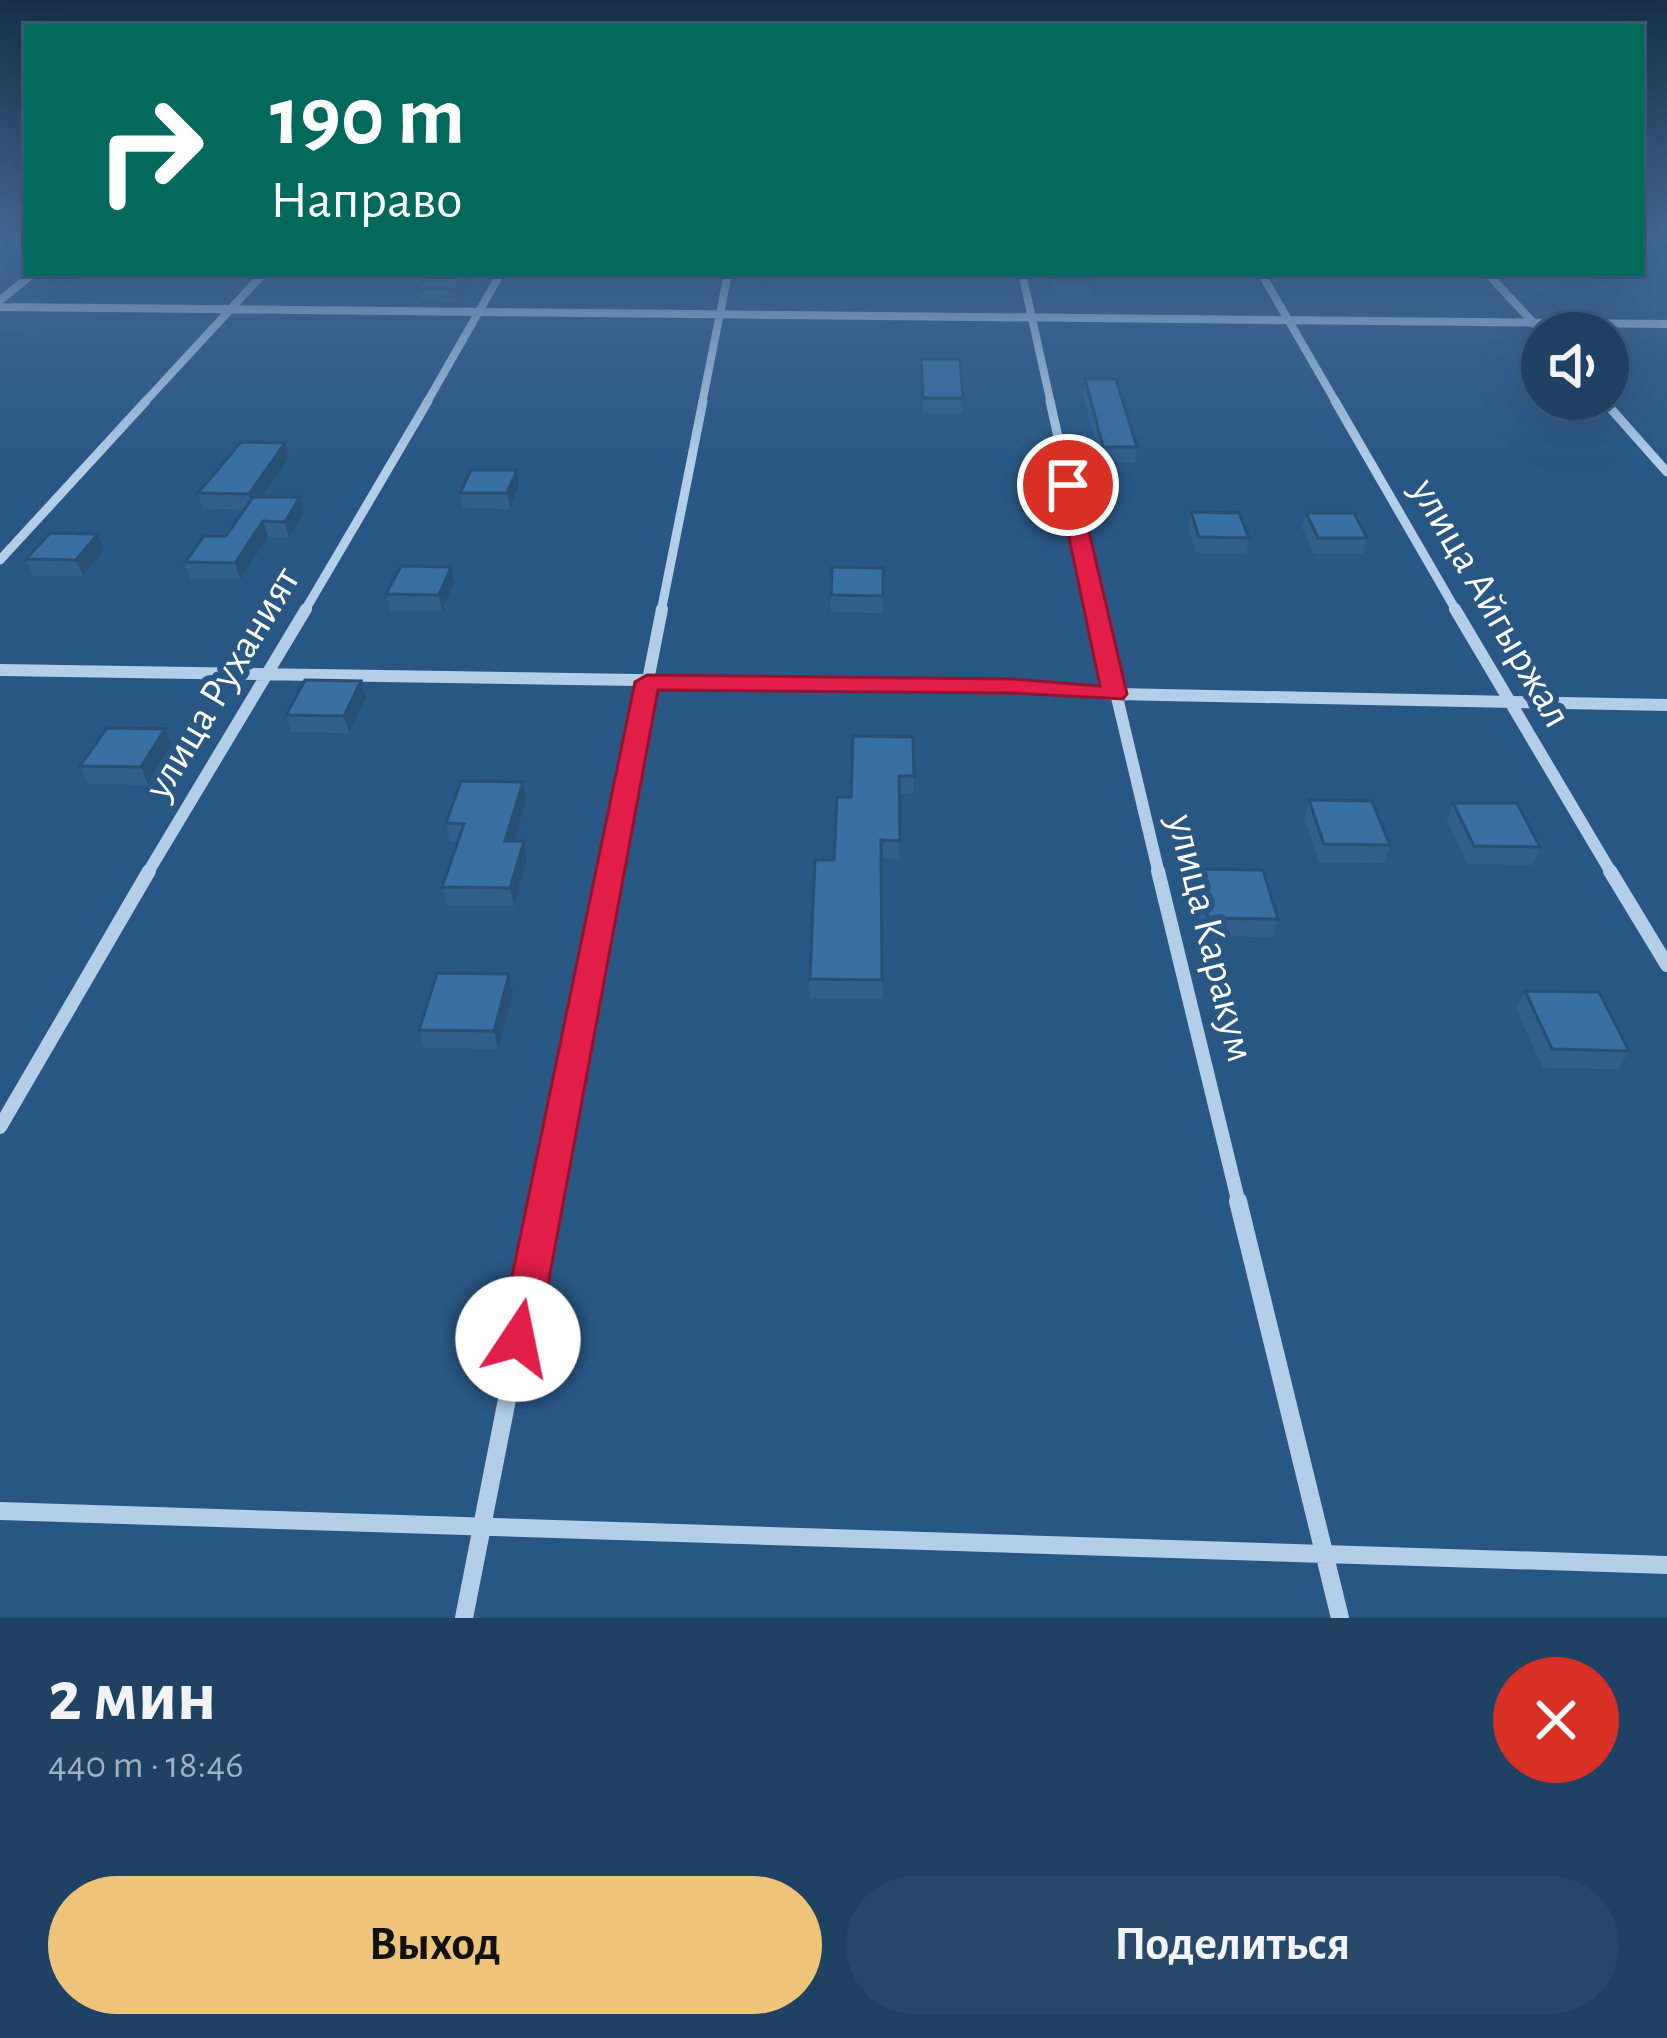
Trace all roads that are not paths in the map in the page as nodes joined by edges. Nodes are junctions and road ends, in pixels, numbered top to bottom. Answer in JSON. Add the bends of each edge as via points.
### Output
{"nodes":[{"id":1,"x":227,"y":314,"type":"edge"},
{"id":2,"x":478,"y":314,"type":"edge"},
{"id":3,"x":690,"y":314,"type":"edge"},
{"id":4,"x":719,"y":314,"type":"junction"},
{"id":5,"x":1030,"y":314,"type":"edge"},
{"id":6,"x":1285,"y":314,"type":"edge"},
{"id":7,"x":1031,"y":318,"type":"junction"},
{"id":8,"x":1289,"y":321,"type":"junction"},
{"id":9,"x":1521,"y":323,"type":"edge"},
{"id":10,"x":1629,"y":324,"type":"edge"},
{"id":11,"x":1667,"y":325,"type":"edge"},
{"id":12,"x":1621,"y":420,"type":"edge"},
{"id":13,"x":1667,"y":472,"type":"edge"},
{"id":14,"x":0,"y":560,"type":"edge"},
{"id":15,"x":0,"y":670,"type":"edge"},
{"id":16,"x":269,"y":672,"type":"junction"},
{"id":17,"x":647,"y":682,"type":"junction"},
{"id":18,"x":1114,"y":694,"type":"junction"},
{"id":19,"x":1510,"y":704,"type":"junction"},
{"id":20,"x":1667,"y":705,"type":"edge"},
{"id":21,"x":1667,"y":965,"type":"edge"},
{"id":22,"x":0,"y":1127,"type":"edge"},
{"id":23,"x":0,"y":1511,"type":"edge"},
{"id":24,"x":482,"y":1527,"type":"junction"},
{"id":25,"x":1324,"y":1554,"type":"junction"},
{"id":26,"x":1667,"y":1565,"type":"edge"},
{"id":27,"x":464,"y":1618,"type":"edge"},
{"id":28,"x":1340,"y":1618,"type":"edge"}],
"edges":[{"from":1,"to":14,"type":"street"},
{"from":2,"to":16,"type":"street","name":"улица Руханият"},
{"from":3,"to":4,"type":"street"},
{"from":4,"to":7,"type":"street"},
{"from":4,"to":17,"type":"street"},
{"from":5,"to":7,"type":"street","name":"улица Каракум"},
{"from":6,"to":8,"type":"street","name":"улица Айгыржал"},
{"from":7,"to":8,"type":"street"},
{"from":7,"to":18,"type":"street","name":"улица Каракум"},
{"from":8,"to":9,"type":"street"},
{"from":8,"to":19,"type":"street","name":"улица Айгыржал"},
{"from":10,"to":11,"type":"street"},
{"from":12,"to":13,"type":"street"},
{"from":15,"to":16,"type":"street"},
{"from":16,"to":17,"type":"street"},
{"from":16,"to":22,"type":"street","name":"улица Руханият"},
{"from":17,"to":18,"type":"street"},
{"from":17,"to":24,"type":"street"},
{"from":18,"to":19,"type":"street"},
{"from":18,"to":25,"type":"street","name":"улица Каракум"},
{"from":19,"to":20,"type":"street"},
{"from":19,"to":21,"type":"street","name":"улица Айгыржал"},
{"from":23,"to":24,"type":"street"},
{"from":24,"to":25,"type":"street"},
{"from":24,"to":27,"type":"street"},
{"from":25,"to":26,"type":"street"},
{"from":25,"to":28,"type":"street","name":"улица Каракум"}]}
